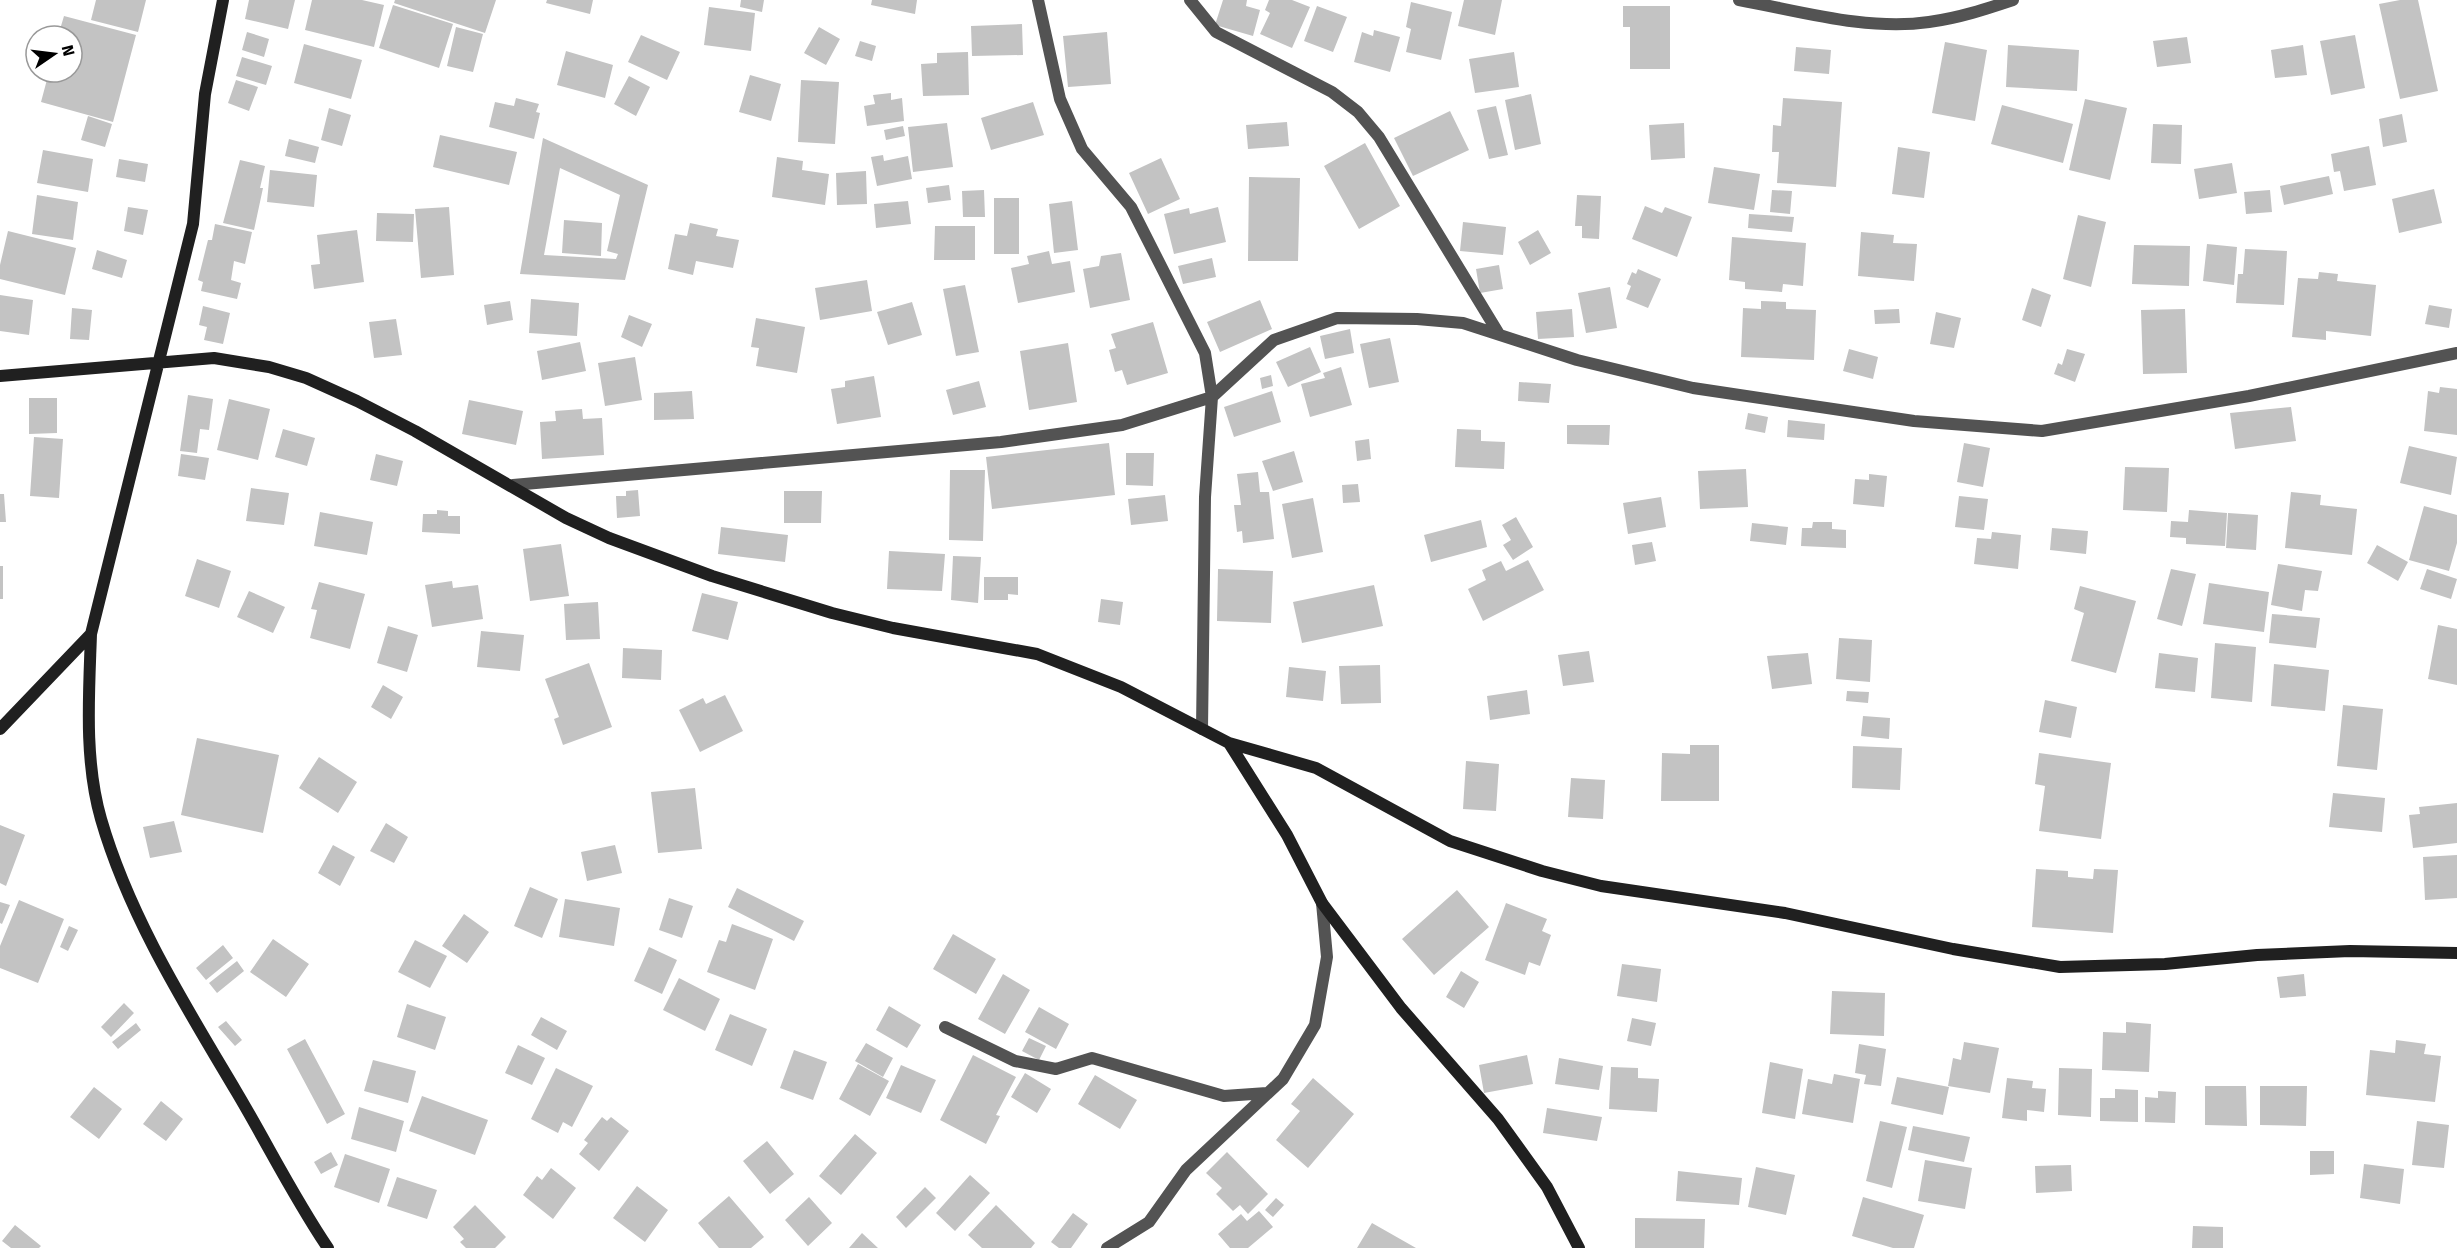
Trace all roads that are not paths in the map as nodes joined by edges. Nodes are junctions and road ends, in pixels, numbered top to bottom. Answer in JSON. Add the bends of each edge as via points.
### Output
{"nodes":[{"id":1,"x":224,"y":0,"type":"edge"},
{"id":2,"x":1038,"y":0,"type":"edge"},
{"id":3,"x":1190,"y":0,"type":"edge"},
{"id":4,"x":1739,"y":0,"type":"edge"},
{"id":5,"x":2013,"y":0,"type":"edge"},
{"id":6,"x":1499,"y":334,"type":"junction"},
{"id":7,"x":2457,"y":353,"type":"edge"},
{"id":8,"x":158,"y":361,"type":"junction"},
{"id":9,"x":0,"y":376,"type":"edge"},
{"id":10,"x":1212,"y":397,"type":"junction"},
{"id":11,"x":513,"y":485,"type":"junction"},
{"id":12,"x":91,"y":634,"type":"junction"},
{"id":13,"x":0,"y":729,"type":"edge"},
{"id":14,"x":1202,"y":729,"type":"junction"},
{"id":15,"x":1229,"y":743,"type":"junction"},
{"id":16,"x":1322,"y":903,"type":"junction"},
{"id":17,"x":2457,"y":952,"type":"edge"},
{"id":18,"x":945,"y":1028,"type":"dead end"},
{"id":19,"x":1268,"y":1093,"type":"junction"},
{"id":20,"x":328,"y":1248,"type":"edge"},
{"id":21,"x":1107,"y":1248,"type":"edge"},
{"id":22,"x":1579,"y":1248,"type":"edge"}],
"edges":[{"from":1,"to":8,"type":"street","via":[[205,94],[192,224]]},
{"from":2,"to":10,"type":"street","via":[[1060,99],[1083,148],[1131,207],[1205,353]]},
{"from":3,"to":6,"type":"street","via":[[1216,32],[1332,92],[1358,112],[1379,138]]},
{"from":4,"to":5,"type":"street","via":[[1850,20],[1927,22],[1969,15]]},
{"from":6,"to":7,"type":"street","via":[[1577,360],[1694,388],[1914,421],[2042,431],[2249,396]]},
{"from":6,"to":10,"type":"street","via":[[1463,323],[1337,318],[1274,340]]},
{"from":8,"to":9,"type":"street"},
{"from":8,"to":11,"type":"street","via":[[214,358],[306,378]]},
{"from":8,"to":12,"type":"street"},
{"from":10,"to":11,"type":"street","via":[[1122,425],[1001,442]]},
{"from":10,"to":14,"type":"street","via":[[1204,519]]},
{"from":11,"to":14,"type":"street","via":[[566,518],[609,538],[712,576],[893,628],[1037,654],[1121,687]]},
{"from":12,"to":13,"type":"street"},
{"from":12,"to":20,"type":"street","via":[[91,762],[100,818],[118,866],[178,994]]},
{"from":14,"to":15,"type":"street"},
{"from":15,"to":16,"type":"street","via":[[1287,835]]},
{"from":15,"to":17,"type":"street","via":[[1316,768],[1450,841],[1542,871],[1601,886],[1785,913],[1953,949],[2060,967],[2350,951]]},
{"from":16,"to":19,"type":"street","via":[[1327,957],[1315,1025]]},
{"from":16,"to":22,"type":"street","via":[[1401,1008],[1498,1119],[1547,1187]]},
{"from":18,"to":19,"type":"street","via":[[1015,1061],[1056,1070],[1092,1058],[1224,1096]]},
{"from":19,"to":21,"type":"street","via":[[1186,1170],[1149,1222]]}]}
